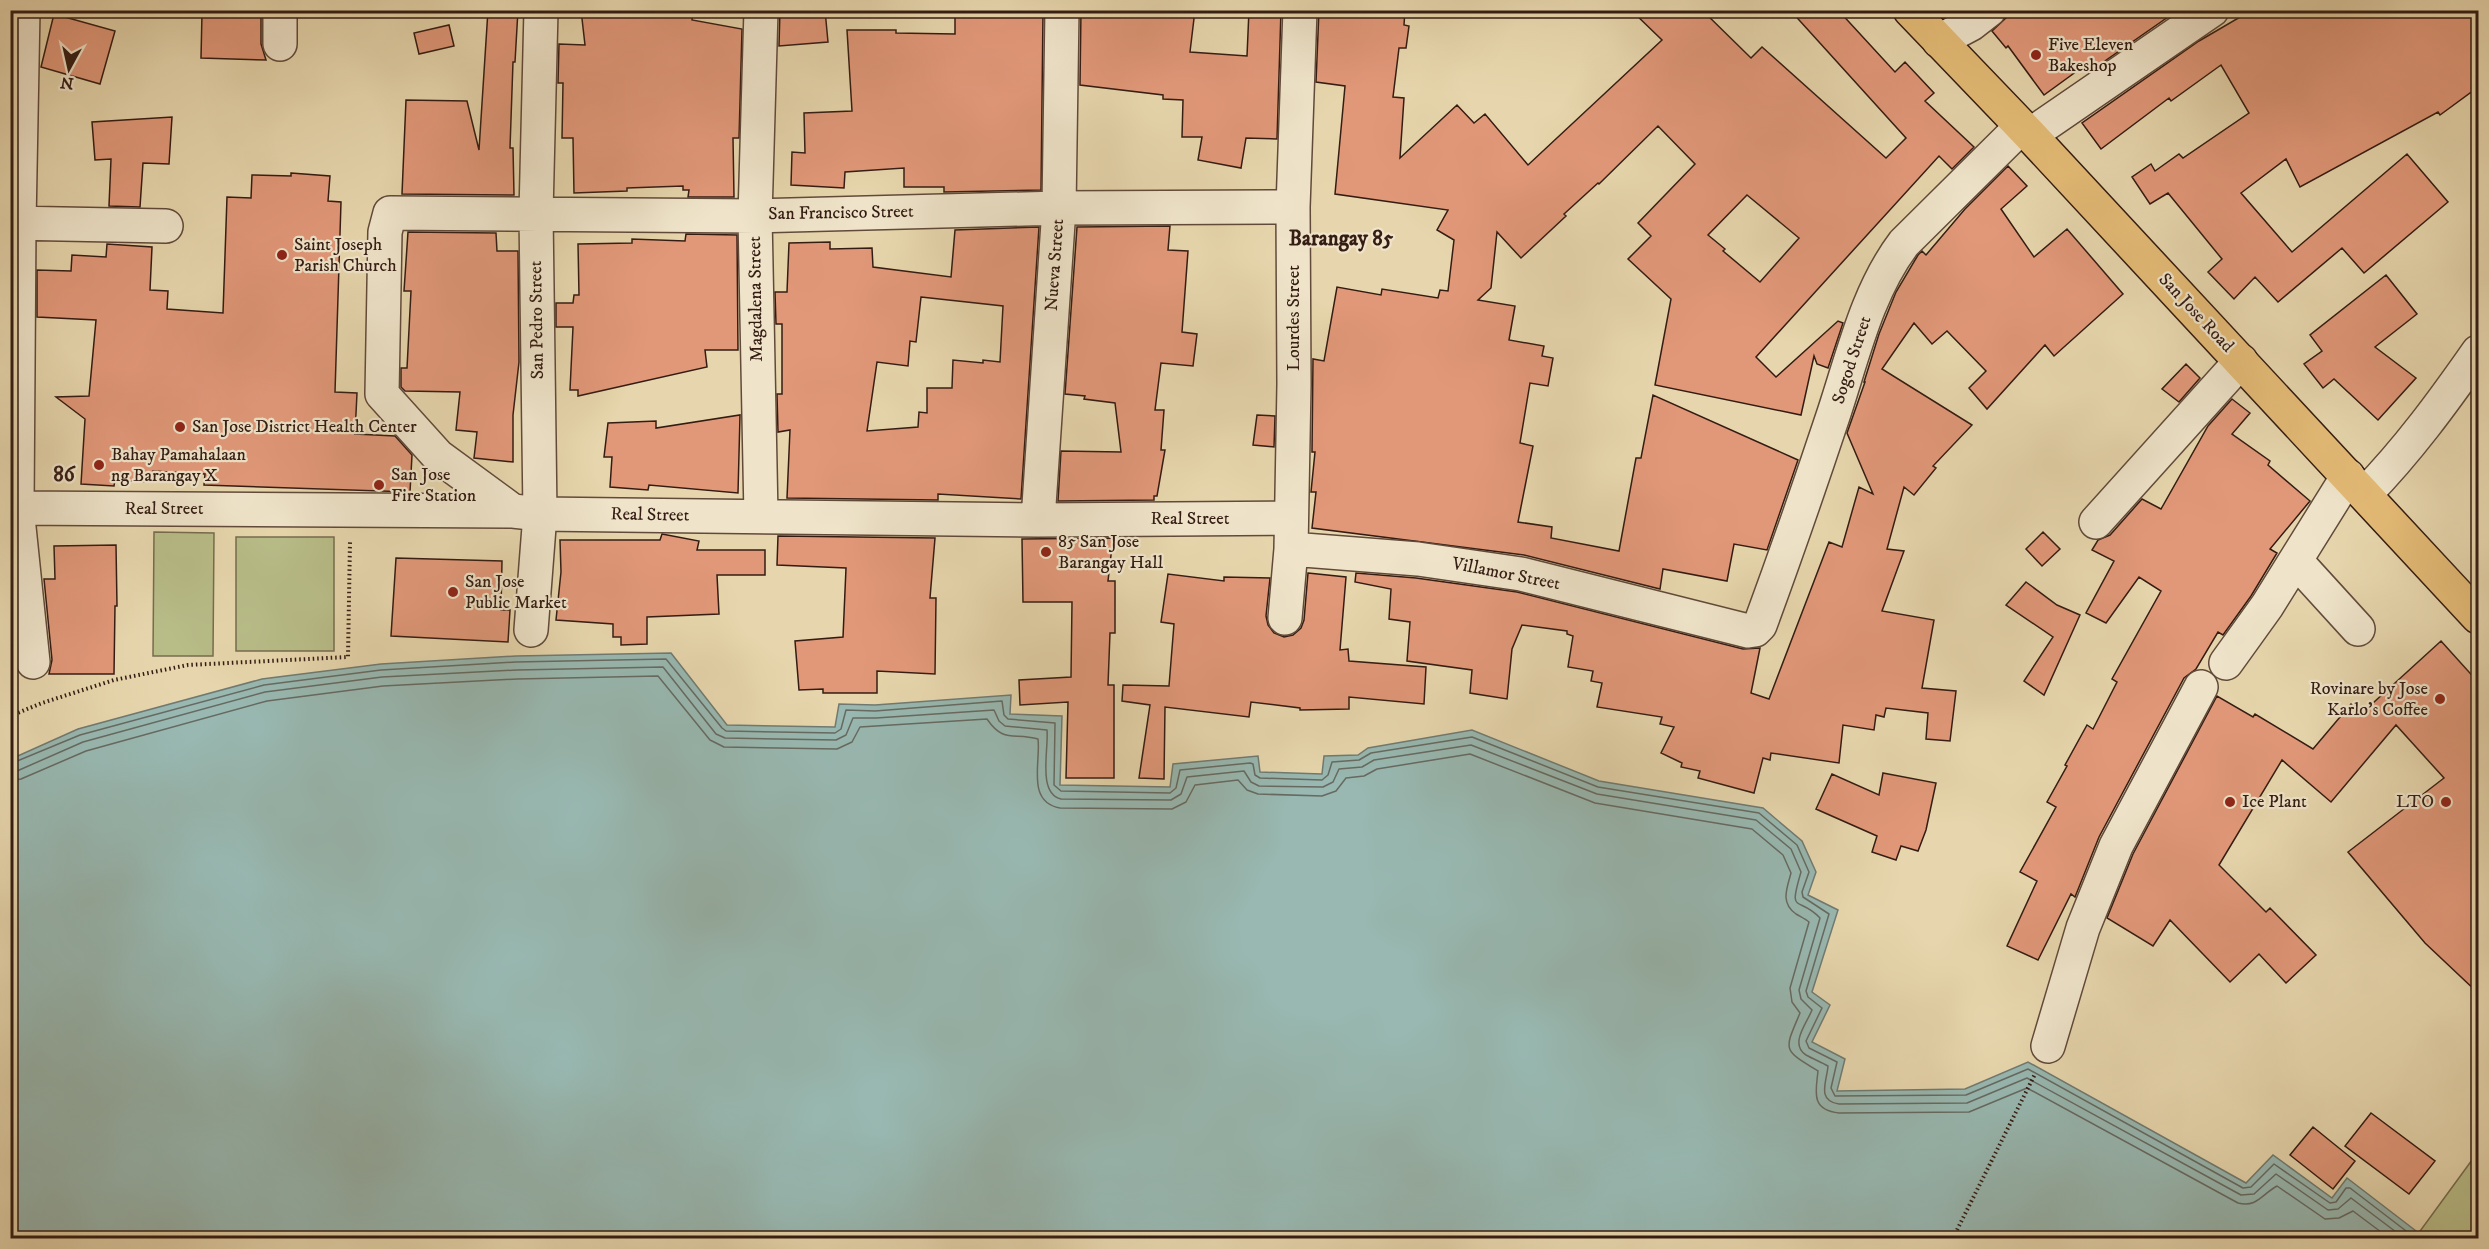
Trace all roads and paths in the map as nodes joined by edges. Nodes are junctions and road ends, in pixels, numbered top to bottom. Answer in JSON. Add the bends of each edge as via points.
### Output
{"nodes":[{"id":1,"x":23,"y":10,"type":"edge"},
{"id":2,"x":280,"y":10,"type":"edge"},
{"id":3,"x":541,"y":10,"type":"edge"},
{"id":4,"x":761,"y":10,"type":"edge"},
{"id":5,"x":1062,"y":10,"type":"edge"},
{"id":6,"x":1300,"y":10,"type":"edge"},
{"id":7,"x":1910,"y":10,"type":"edge"},
{"id":8,"x":1989,"y":10,"type":"edge"},
{"id":9,"x":2212,"y":10,"type":"edge"},
{"id":10,"x":1939,"y":41,"type":"junction"},
{"id":11,"x":280,"y":44,"type":"dead end"},
{"id":12,"x":2025,"y":131,"type":"junction"},
{"id":13,"x":1293,"y":207,"type":"junction"},
{"id":14,"x":1059,"y":208,"type":"junction"},
{"id":15,"x":536,"y":213,"type":"junction"},
{"id":16,"x":754,"y":216,"type":"junction"},
{"id":17,"x":15,"y":223,"type":"edge"},
{"id":18,"x":166,"y":226,"type":"dead end"},
{"id":19,"x":2478,"y":352,"type":"edge"},
{"id":20,"x":2241,"y":361,"type":"junction"},
{"id":21,"x":2357,"y":485,"type":"junction"},
{"id":22,"x":14,"y":508,"type":"edge"},
{"id":23,"x":351,"y":510,"type":"junction"},
{"id":24,"x":526,"y":513,"type":"junction"},
{"id":25,"x":761,"y":516,"type":"junction"},
{"id":26,"x":1038,"y":520,"type":"junction"},
{"id":27,"x":2096,"y":522,"type":"dead end"},
{"id":28,"x":1290,"y":533,"type":"junction"},
{"id":29,"x":2296,"y":561,"type":"junction"},
{"id":30,"x":2478,"y":617,"type":"edge"},
{"id":31,"x":1285,"y":618,"type":"dead end"},
{"id":32,"x":2358,"y":629,"type":"dead end"},
{"id":33,"x":531,"y":630,"type":"dead end"},
{"id":34,"x":1748,"y":631,"type":"joint"},
{"id":35,"x":33,"y":663,"type":"dead end"},
{"id":36,"x":2226,"y":663,"type":"dead end"},
{"id":37,"x":2201,"y":687,"type":"dead end"},
{"id":38,"x":10,"y":716,"type":"edge"},
{"id":39,"x":2048,"y":1046,"type":"joint"},
{"id":40,"x":1953,"y":1239,"type":"edge"}],
"edges":[{"from":1,"to":17,"type":"street"},
{"from":2,"to":11,"type":"street"},
{"from":3,"to":15,"type":"street","name":"San Pedro Street"},
{"from":4,"to":16,"type":"street","name":"Magdalena Street"},
{"from":5,"to":14,"type":"street","name":"Nueva Street"},
{"from":6,"to":13,"type":"street","name":"Lourdes Street"},
{"from":7,"to":10,"type":"main road","name":"San Jose Road"},
{"from":8,"to":10,"type":"street"},
{"from":9,"to":12,"type":"street","name":"Sogod Street"},
{"from":10,"to":12,"type":"main road","name":"San Jose Road"},
{"from":12,"to":20,"type":"main road","name":"San Jose Road"},
{"from":12,"to":34,"type":"street","name":"Sogod Street","via":[[1904,243],[1888,264],[1867,313],[1760,625]]},
{"from":13,"to":14,"type":"street","name":"San Francisco Street"},
{"from":13,"to":28,"type":"street","name":"Lourdes Street"},
{"from":14,"to":16,"type":"street","name":"San Francisco Street"},
{"from":14,"to":26,"type":"street","name":"Nueva Street"},
{"from":15,"to":16,"type":"street","name":"San Francisco Street"},
{"from":15,"to":24,"type":"street","name":"San Pedro Street"},
{"from":15,"to":24,"type":"street","name":"San Francisco Street","via":[[390,213],[385,232],[382,394],[438,456]]},
{"from":16,"to":25,"type":"street","name":"Magdalena Street"},
{"from":17,"to":18,"type":"street"},
{"from":17,"to":22,"type":"street"},
{"from":19,"to":21,"type":"street","via":[[2392,466]]},
{"from":20,"to":21,"type":"main road","name":"San Jose Road"},
{"from":20,"to":27,"type":"street"},
{"from":21,"to":29,"type":"street"},
{"from":21,"to":30,"type":"main road","name":"San Jose Road"},
{"from":22,"to":23,"type":"street","name":"Real Street"},
{"from":22,"to":35,"type":"street"},
{"from":23,"to":24,"type":"street","name":"Real Street"},
{"from":23,"to":38,"type":"path","via":[[348,657],[188,665],[114,680]]},
{"from":24,"to":25,"type":"street","name":"Real Street"},
{"from":24,"to":33,"type":"street","name":"San Pedro Street"},
{"from":25,"to":26,"type":"street","name":"Real Street"},
{"from":26,"to":28,"type":"street","name":"Real Street"},
{"from":28,"to":31,"type":"street","name":"Lourdes Street"},
{"from":28,"to":34,"type":"street","name":"Villamor Street","via":[[1418,559],[1521,574]]},
{"from":29,"to":32,"type":"street"},
{"from":29,"to":36,"type":"street"},
{"from":37,"to":39,"type":"street","via":[[2116,846],[2083,928]]},
{"from":39,"to":40,"type":"path"}]}
